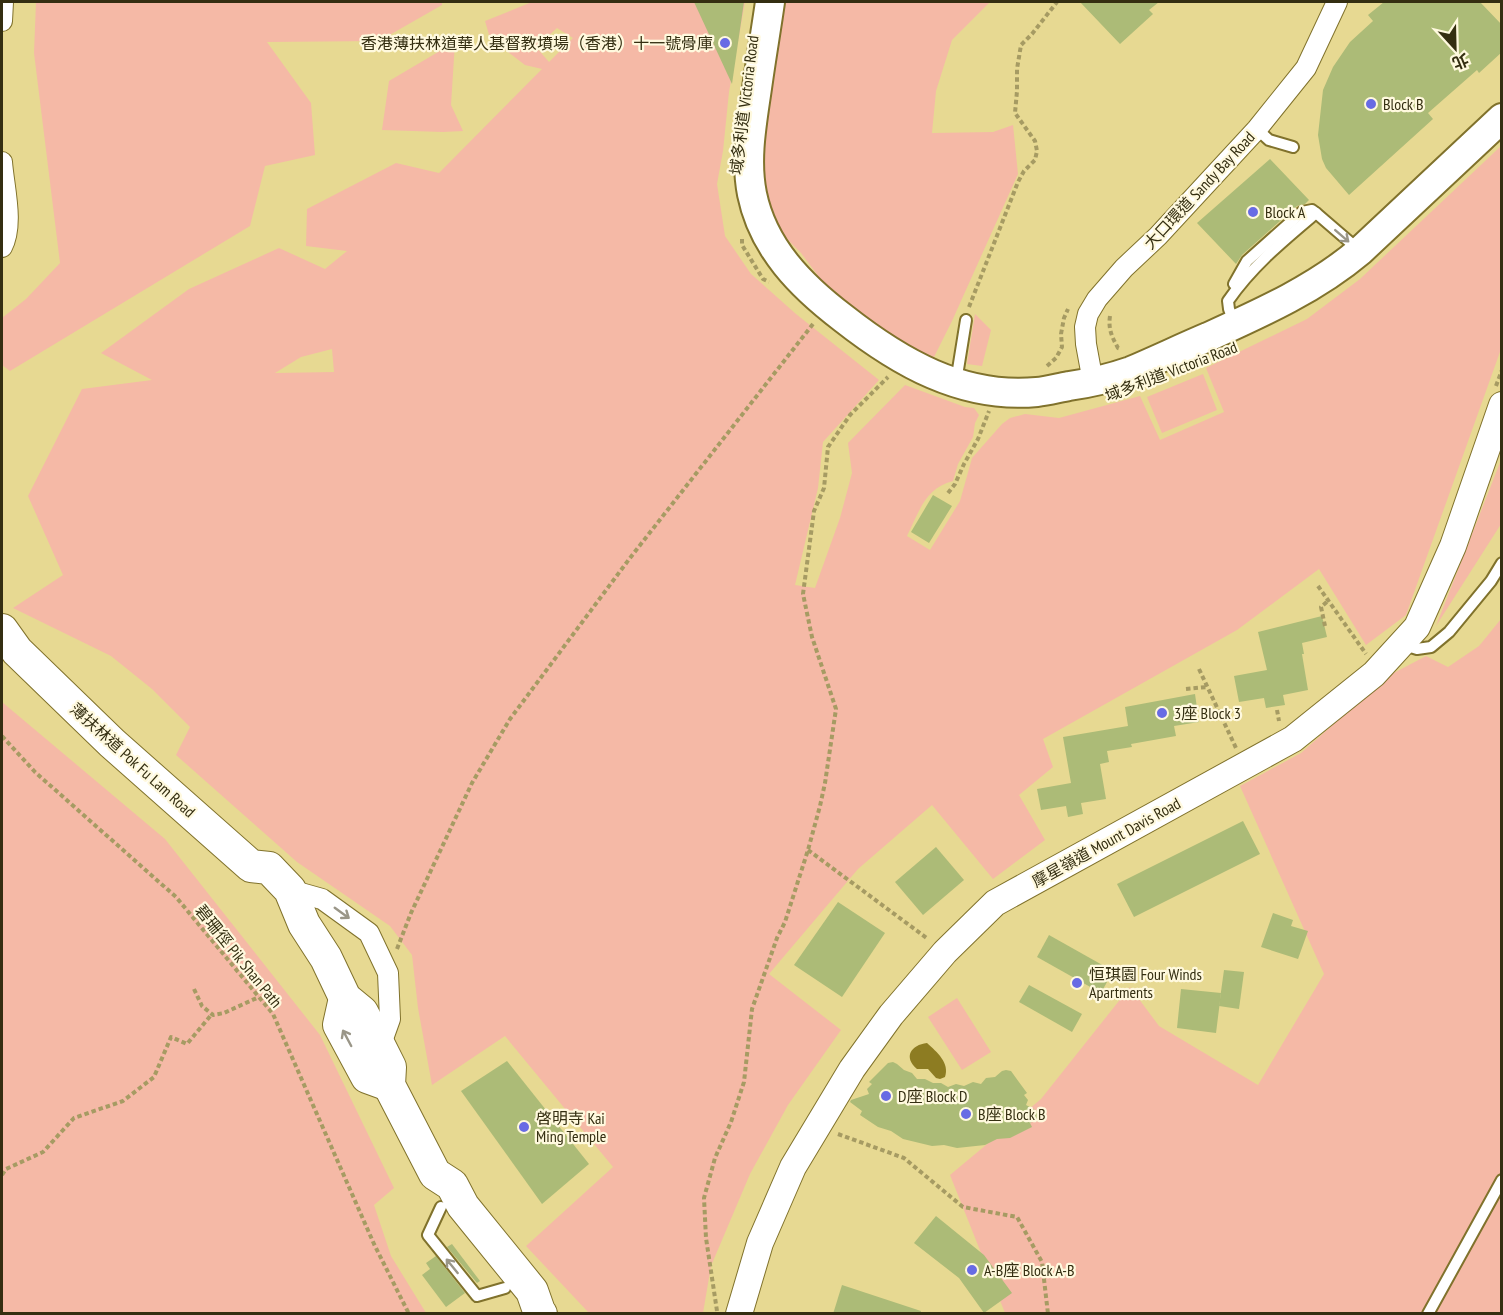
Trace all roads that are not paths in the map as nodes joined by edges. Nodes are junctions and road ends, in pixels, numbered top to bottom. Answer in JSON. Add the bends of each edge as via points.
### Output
{"nodes":[{"id":1,"x":3,"y":2,"type":"edge"},
{"id":2,"x":771,"y":2,"type":"edge"},
{"id":3,"x":1337,"y":2,"type":"edge"},
{"id":4,"x":2,"y":21,"type":"edge"},
{"id":5,"x":1502,"y":118,"type":"edge"},
{"id":6,"x":1257,"y":129,"type":"junction"},
{"id":7,"x":1293,"y":147,"type":"dead end"},
{"id":8,"x":2,"y":162,"type":"edge"},
{"id":9,"x":2,"y":247,"type":"edge"},
{"id":10,"x":1360,"y":251,"type":"junction"},
{"id":11,"x":1231,"y":313,"type":"junction"},
{"id":12,"x":966,"y":320,"type":"dead end"},
{"id":13,"x":1093,"y":382,"type":"junction"},
{"id":14,"x":956,"y":383,"type":"junction"},
{"id":15,"x":1502,"y":405,"type":"edge"},
{"id":16,"x":1502,"y":563,"type":"edge"},
{"id":17,"x":7,"y":642,"type":"edge"},
{"id":18,"x":1401,"y":644,"type":"junction"},
{"id":19,"x":251,"y":866,"type":"junction"},
{"id":20,"x":290,"y":890,"type":"junction"},
{"id":21,"x":304,"y":924,"type":"junction"},
{"id":22,"x":345,"y":998,"type":"junction"},
{"id":23,"x":380,"y":1047,"type":"junction"},
{"id":24,"x":389,"y":1085,"type":"junction"},
{"id":25,"x":435,"y":1174,"type":"junction"},
{"id":26,"x":1502,"y":1180,"type":"edge"},
{"id":27,"x":540,"y":1312,"type":"edge"},
{"id":28,"x":739,"y":1314,"type":"edge"},
{"id":29,"x":1428,"y":1314,"type":"edge"}],
"edges":[{"from":1,"to":4,"type":"street"},
{"from":2,"to":14,"type":"main road","name":"域多利道 Victoria Road","via":[[749,163],[752,196],[766,234],[790,271],[828,307],[898,357]]},
{"from":3,"to":6,"type":"street","name":"大口環道 Sandy Bay Road","via":[[1306,69]]},
{"from":5,"to":10,"type":"main road","name":"域多利道 Victoria Road"},
{"from":6,"to":7,"type":"lane","via":[[1269,140]]},
{"from":6,"to":13,"type":"street","name":"大口環道 Sandy Bay Road","via":[[1097,299],[1085,327]]},
{"from":8,"to":9,"type":"street","via":[[8,220]]},
{"from":10,"to":11,"type":"main road","name":"域多利道 Victoria Road","via":[[1280,304]]},
{"from":11,"to":10,"type":"lane","one_way":true,"via":[[1240,282],[1316,213]]},
{"from":11,"to":13,"type":"main road","name":"域多利道 Victoria Road","via":[[1129,371]]},
{"from":12,"to":14,"type":"lane"},
{"from":13,"to":14,"type":"main road","name":"域多利道 Victoria Road","via":[[1036,392],[995,391]]},
{"from":15,"to":18,"type":"street","name":"摩星嶺道 Mount Davis Road","via":[[1453,546],[1417,627]]},
{"from":16,"to":18,"type":"lane","via":[[1449,632],[1431,647],[1417,649]]},
{"from":17,"to":19,"type":"main road","name":"薄扶林道 Pok Fu Lam Road","via":[[112,743]]},
{"from":18,"to":28,"type":"street","name":"摩星嶺道 Mount Davis Road","via":[[1374,674],[1293,739],[995,903],[945,952],[891,1015],[852,1069],[794,1167],[759,1243]]},
{"from":19,"to":20,"type":"main road","name":"薄扶林道 Pok Fu Lam Road","via":[[270,868]]},
{"from":19,"to":21,"type":"main road","name":"薄扶林道 Pok Fu Lam Road","via":[[255,882],[272,903]]},
{"from":20,"to":21,"type":"main road","name":"薄扶林道 Pok Fu Lam Road"},
{"from":20,"to":23,"type":"street","one_way":true,"via":[[322,899],[369,933],[388,974],[390,1019]]},
{"from":21,"to":22,"type":"main road","name":"薄扶林道 Pok Fu Lam Road"},
{"from":22,"to":23,"type":"main road","name":"薄扶林道 Pok Fu Lam Road","via":[[362,1012]]},
{"from":24,"to":22,"type":"main road","one_way":true,"via":[[367,1077],[339,1025]]},
{"from":23,"to":24,"type":"main road","name":"薄扶林道 Pok Fu Lam Road","via":[[390,1067]]},
{"from":24,"to":25,"type":"main road","name":"薄扶林道 Pok Fu Lam Road"},
{"from":25,"to":27,"type":"main road","name":"薄扶林道 Pok Fu Lam Road","via":[[452,1185],[463,1206],[532,1291]]},
{"from":27,"to":25,"type":"main road","name":"薄扶林道 Pok Fu Lam Road","one_way":true,"via":[[514,1302],[448,1219],[433,1194]]},
{"from":26,"to":29,"type":"lane"}]}
